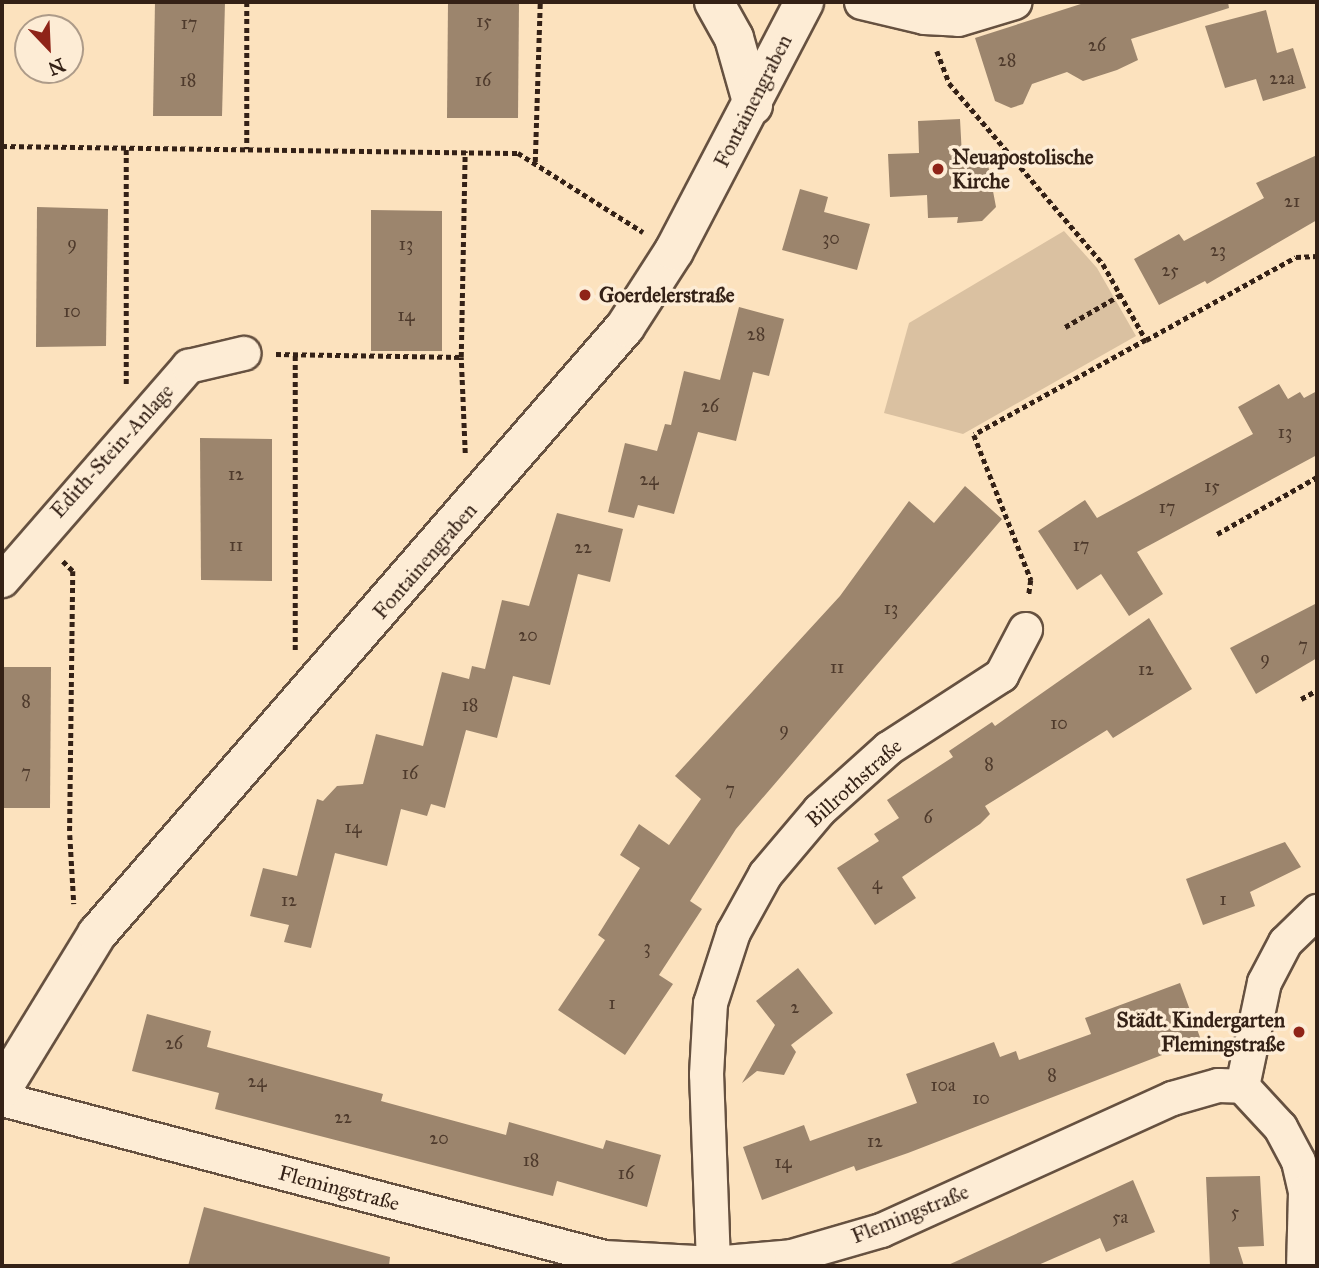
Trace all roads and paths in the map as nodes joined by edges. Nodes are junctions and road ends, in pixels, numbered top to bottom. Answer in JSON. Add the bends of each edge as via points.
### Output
{"nodes":[{"id":1,"x":247,"y":2,"type":"edge"},
{"id":2,"x":540,"y":2,"type":"edge"},
{"id":3,"x":714,"y":2,"type":"edge"},
{"id":4,"x":804,"y":2,"type":"edge"},
{"id":5,"x":861,"y":2,"type":"edge"},
{"id":6,"x":1014,"y":2,"type":"edge"},
{"id":7,"x":924,"y":17,"type":"junction"},
{"id":8,"x":753,"y":104,"type":"junction"},
{"id":9,"x":2,"y":146,"type":"edge"},
{"id":10,"x":126,"y":146,"type":"junction"},
{"id":11,"x":247,"y":149,"type":"junction"},
{"id":12,"x":465,"y":151,"type":"junction"},
{"id":13,"x":534,"y":162,"type":"junction"},
{"id":14,"x":674,"y":251,"type":"junction"},
{"id":15,"x":1317,"y":256,"type":"edge"},
{"id":16,"x":1122,"y":294,"type":"junction"},
{"id":17,"x":1065,"y":327,"type":"dead end"},
{"id":18,"x":1146,"y":340,"type":"junction"},
{"id":19,"x":243,"y":352,"type":"joint"},
{"id":20,"x":295,"y":354,"type":"junction"},
{"id":21,"x":461,"y":357,"type":"junction"},
{"id":22,"x":126,"y":434,"type":"junction"},
{"id":23,"x":1317,"y":477,"type":"edge"},
{"id":24,"x":481,"y":496,"type":"junction"},
{"id":25,"x":1217,"y":534,"type":"dead end"},
{"id":26,"x":37,"y":536,"type":"junction"},
{"id":27,"x":2,"y":580,"type":"edge"},
{"id":28,"x":1025,"y":629,"type":"joint"},
{"id":29,"x":315,"y":688,"type":"junction"},
{"id":30,"x":1317,"y":690,"type":"edge"},
{"id":31,"x":1301,"y":699,"type":"dead end"},
{"id":32,"x":73,"y":902,"type":"dead end"},
{"id":33,"x":1317,"y":911,"type":"edge"},
{"id":34,"x":1242,"y":1086,"type":"junction"},
{"id":35,"x":2,"y":1089,"type":"edge"},
{"id":36,"x":2,"y":1100,"type":"edge"},
{"id":37,"x":713,"y":1263,"type":"junction"},
{"id":38,"x":1303,"y":1266,"type":"edge"}],
"edges":[{"from":1,"to":11,"type":"path"},
{"from":2,"to":13,"type":"path"},
{"from":3,"to":8,"type":"street","via":[[734,38]]},
{"from":4,"to":8,"type":"street","name":"Fontainengraben"},
{"from":5,"to":7,"type":"street"},
{"from":6,"to":7,"type":"street","via":[[958,19]]},
{"from":7,"to":16,"type":"path","via":[[949,83],[1103,264]]},
{"from":8,"to":14,"type":"street","name":"Fontainengraben"},
{"from":9,"to":10,"type":"path"},
{"from":10,"to":11,"type":"path"},
{"from":10,"to":22,"type":"path"},
{"from":11,"to":12,"type":"path"},
{"from":12,"to":13,"type":"path","via":[[518,153]]},
{"from":12,"to":21,"type":"path"},
{"from":13,"to":14,"type":"path"},
{"from":14,"to":24,"type":"street","name":"Fontainengraben","via":[[625,327]]},
{"from":15,"to":18,"type":"path","via":[[1296,257]]},
{"from":16,"to":17,"type":"path"},
{"from":16,"to":18,"type":"path"},
{"from":18,"to":28,"type":"path","via":[[974,435],[1031,580]]},
{"from":19,"to":20,"type":"path"},
{"from":19,"to":22,"type":"street","name":"Edith-Stein-Anlage","via":[[188,366]]},
{"from":20,"to":21,"type":"path"},
{"from":20,"to":29,"type":"path","via":[[295,654]]},
{"from":21,"to":24,"type":"path","via":[[466,464]]},
{"from":22,"to":26,"type":"street","name":"Edith-Stein-Anlage"},
{"from":23,"to":25,"type":"path"},
{"from":24,"to":29,"type":"street","name":"Fontainengraben"},
{"from":26,"to":27,"type":"street","name":"Edith-Stein-Anlage"},
{"from":26,"to":32,"type":"path","via":[[74,571]]},
{"from":28,"to":37,"type":"street","name":"Billrothstraße","via":[[1001,675],[888,748],[819,810],[765,874],[733,932],[709,1015],[706,1074]]},
{"from":29,"to":35,"type":"street","name":"Fontainengraben","via":[[97,934]]},
{"from":30,"to":31,"type":"path"},
{"from":33,"to":34,"type":"street","via":[[1285,942],[1264,982]]},
{"from":34,"to":37,"type":"street","name":"Flemingstraße","via":[[1218,1085],[1172,1098],[881,1230],[790,1256]]},
{"from":34,"to":38,"type":"street","via":[[1280,1126],[1298,1161],[1305,1192]]},
{"from":36,"to":37,"type":"street","name":"Flemingstraße","via":[[604,1257]]}]}
